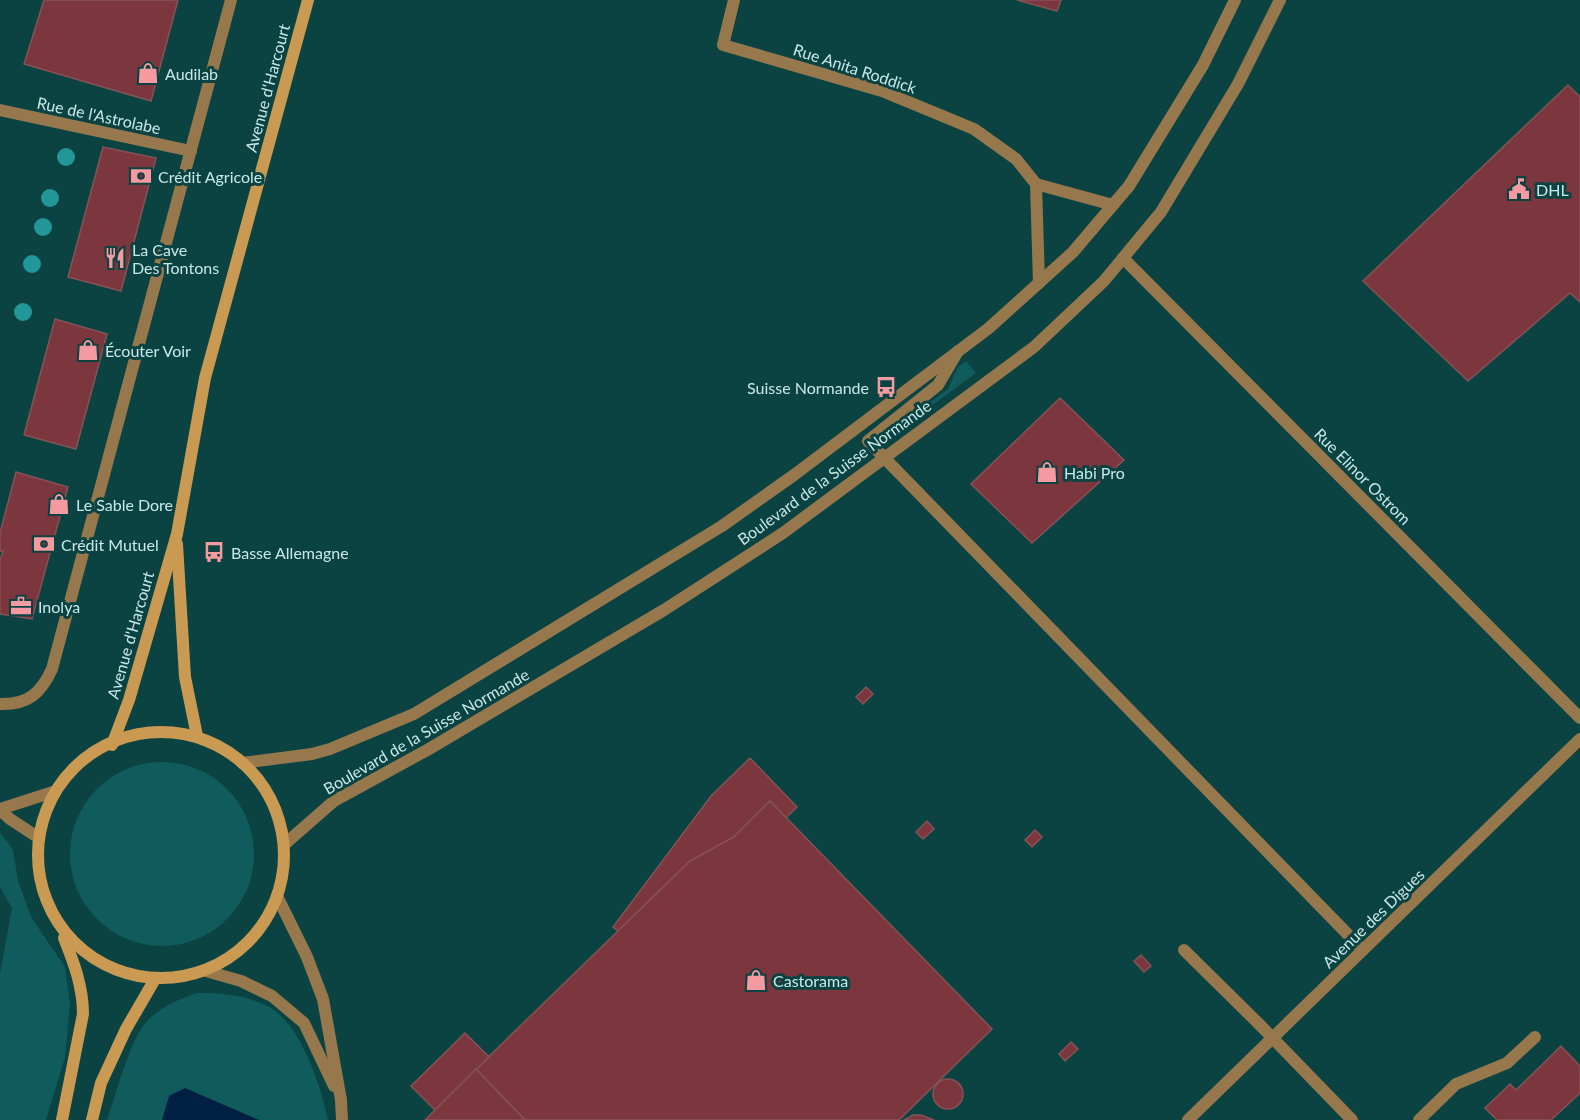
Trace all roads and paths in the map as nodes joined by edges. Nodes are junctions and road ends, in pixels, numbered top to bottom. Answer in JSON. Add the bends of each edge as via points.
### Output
{"nodes":[{"id":1,"x":231,"y":0,"type":"edge"},
{"id":2,"x":308,"y":0,"type":"edge"},
{"id":3,"x":734,"y":0,"type":"edge"},
{"id":4,"x":1235,"y":0,"type":"edge"},
{"id":5,"x":1280,"y":0,"type":"edge"},
{"id":6,"x":0,"y":111,"type":"edge"},
{"id":7,"x":191,"y":151,"type":"junction"},
{"id":8,"x":1036,"y":184,"type":"junction"},
{"id":9,"x":1113,"y":205,"type":"junction"},
{"id":10,"x":1123,"y":258,"type":"junction"},
{"id":11,"x":1039,"y":283,"type":"junction"},
{"id":12,"x":958,"y":351,"type":"junction"},
{"id":13,"x":885,"y":458,"type":"junction"},
{"id":14,"x":177,"y":534,"type":"junction"},
{"id":15,"x":0,"y":704,"type":"edge"},
{"id":16,"x":1580,"y":718,"type":"edge"},
{"id":17,"x":196,"y":736,"type":"junction"},
{"id":18,"x":1580,"y":740,"type":"edge"},
{"id":19,"x":112,"y":745,"type":"junction"},
{"id":20,"x":242,"y":763,"type":"junction"},
{"id":21,"x":53,"y":792,"type":"junction"},
{"id":22,"x":0,"y":809,"type":"edge"},
{"id":23,"x":39,"y":838,"type":"junction"},
{"id":24,"x":286,"y":843,"type":"junction"},
{"id":25,"x":278,"y":896,"type":"junction"},
{"id":26,"x":63,"y":934,"type":"junction"},
{"id":27,"x":1184,"y":950,"type":"dead end"},
{"id":28,"x":1363,"y":950,"type":"junction"},
{"id":29,"x":206,"y":971,"type":"junction"},
{"id":30,"x":156,"y":979,"type":"junction"},
{"id":31,"x":1535,"y":1037,"type":"dead end"},
{"id":32,"x":1273,"y":1038,"type":"junction"},
{"id":33,"x":341,"y":1100,"type":"junction"},
{"id":34,"x":62,"y":1120,"type":"edge"},
{"id":35,"x":92,"y":1120,"type":"edge"},
{"id":36,"x":342,"y":1120,"type":"edge"},
{"id":37,"x":1188,"y":1120,"type":"edge"},
{"id":38,"x":1352,"y":1120,"type":"edge"},
{"id":39,"x":1419,"y":1120,"type":"edge"}],
"edges":[{"from":1,"to":7,"type":"street"},
{"from":2,"to":14,"type":"main road","name":"Avenue d'Harcourt","via":[[205,378]]},
{"from":3,"to":8,"type":"street","name":"Rue Anita Roddick","via":[[723,45],[882,91],[974,129],[1016,159]]},
{"from":4,"to":9,"type":"street","name":"Boulevard de la Suisse Normande","via":[[1203,65],[1129,186]]},
{"from":5,"to":10,"type":"street","name":"Boulevard de la Suisse Normande","via":[[1238,84],[1161,212]]},
{"from":6,"to":7,"type":"street","name":"Rue de l'Astrolabe"},
{"from":7,"to":15,"type":"street","via":[[52,669],[28,700]]},
{"from":8,"to":9,"type":"street"},
{"from":8,"to":11,"type":"street"},
{"from":9,"to":11,"type":"street","name":"Boulevard de la Suisse Normande","via":[[1073,252]]},
{"from":10,"to":13,"type":"street","name":"Boulevard de la Suisse Normande","via":[[1034,347]]},
{"from":10,"to":16,"type":"street","name":"Rue Elinor Ostrom"},
{"from":11,"to":12,"type":"street","name":"Boulevard de la Suisse Normande"},
{"from":12,"to":13,"type":"street","via":[[939,385],[868,441]]},
{"from":12,"to":20,"type":"street","name":"Boulevard de la Suisse Normande","via":[[722,526],[414,714],[330,749]]},
{"from":13,"to":24,"type":"street","name":"Boulevard de la Suisse Normande","via":[[783,533],[664,610],[334,801]]},
{"from":13,"to":28,"type":"street"},
{"from":14,"to":17,"type":"main road","name":"Avenue d'Harcourt","via":[[185,677]]},
{"from":14,"to":19,"type":"main road","name":"Avenue d'Harcourt"},
{"from":17,"to":19,"type":"main road","via":[[165,732],[136,736]]},
{"from":17,"to":20,"type":"main road","via":[[224,747]]},
{"from":18,"to":28,"type":"street","name":"Avenue des Digues"},
{"from":19,"to":21,"type":"main road","via":[[87,757]]},
{"from":20,"to":24,"type":"main road","via":[[266,788]]},
{"from":21,"to":22,"type":"street"},
{"from":21,"to":23,"type":"main road"},
{"from":22,"to":23,"type":"street"},
{"from":23,"to":26,"type":"main road","via":[[42,888]]},
{"from":24,"to":25,"type":"main road"},
{"from":25,"to":29,"type":"main road","via":[[248,941]]},
{"from":25,"to":33,"type":"street","via":[[323,999]]},
{"from":26,"to":30,"type":"main road","via":[[86,956],[108,968]]},
{"from":26,"to":34,"type":"main road","via":[[79,980],[83,1014]]},
{"from":27,"to":32,"type":"street"},
{"from":28,"to":32,"type":"street","name":"Avenue des Digues"},
{"from":29,"to":30,"type":"main road"},
{"from":29,"to":33,"type":"street","via":[[241,981],[272,996],[304,1023]]},
{"from":30,"to":35,"type":"main road","via":[[126,1029],[101,1083]]},
{"from":31,"to":39,"type":"street","via":[[1507,1063],[1456,1084]]},
{"from":32,"to":37,"type":"street","name":"Avenue des Digues"},
{"from":32,"to":38,"type":"street"},
{"from":33,"to":36,"type":"street"}]}
